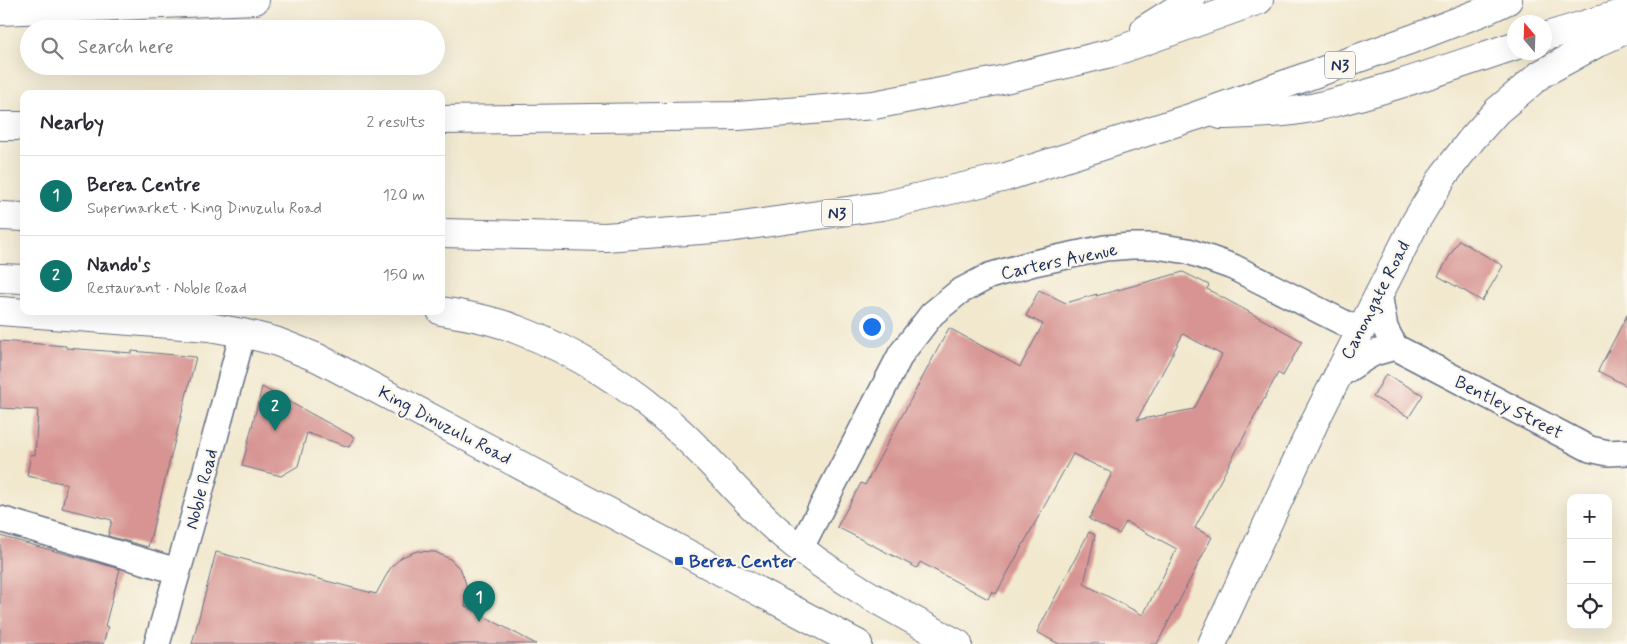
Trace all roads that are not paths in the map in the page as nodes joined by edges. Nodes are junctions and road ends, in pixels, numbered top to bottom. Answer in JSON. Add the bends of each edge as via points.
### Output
{"nodes":[{"id":1,"x":255,"y":0,"type":"edge"},
{"id":2,"x":1192,"y":0,"type":"edge"},
{"id":3,"x":1259,"y":0,"type":"edge"},
{"id":4,"x":1525,"y":0,"type":"edge"},
{"id":5,"x":1496,"y":6,"type":"edge"},
{"id":6,"x":0,"y":11,"type":"edge"},
{"id":7,"x":1627,"y":12,"type":"edge"},
{"id":8,"x":1627,"y":29,"type":"edge"},
{"id":9,"x":1552,"y":34,"type":"edge"},
{"id":10,"x":1507,"y":48,"type":"edge"},
{"id":11,"x":1111,"y":53,"type":"junction"},
{"id":12,"x":1196,"y":116,"type":"junction"},
{"id":13,"x":445,"y":120,"type":"edge"},
{"id":14,"x":0,"y":126,"type":"edge"},
{"id":15,"x":20,"y":126,"type":"edge"},
{"id":16,"x":0,"y":216,"type":"edge"},
{"id":17,"x":20,"y":217,"type":"edge"},
{"id":18,"x":445,"y":233,"type":"edge"},
{"id":19,"x":0,"y":278,"type":"edge"},
{"id":20,"x":20,"y":279,"type":"edge"},
{"id":21,"x":1379,"y":293,"type":"junction"},
{"id":22,"x":0,"y":311,"type":"edge"},
{"id":23,"x":445,"y":312,"type":"edge"},
{"id":24,"x":20,"y":313,"type":"edge"},
{"id":25,"x":52,"y":315,"type":"edge"},
{"id":26,"x":1360,"y":331,"type":"junction"},
{"id":27,"x":242,"y":333,"type":"junction"},
{"id":28,"x":1395,"y":347,"type":"junction"},
{"id":29,"x":1336,"y":378,"type":"junction"},
{"id":30,"x":1627,"y":452,"type":"edge"},
{"id":31,"x":0,"y":519,"type":"edge"},
{"id":32,"x":800,"y":549,"type":"junction"},
{"id":33,"x":177,"y":571,"type":"junction"},
{"id":34,"x":157,"y":644,"type":"edge"},
{"id":35,"x":858,"y":644,"type":"edge"},
{"id":36,"x":958,"y":644,"type":"edge"},
{"id":37,"x":1212,"y":644,"type":"edge"}],
"edges":[{"from":1,"to":6,"type":"main road"},
{"from":2,"to":11,"type":"main road"},
{"from":3,"to":11,"type":"main road"},
{"from":4,"to":5,"type":"main road"},
{"from":5,"to":12,"type":"main road","number":"N3"},
{"from":7,"to":9,"type":"main road"},
{"from":8,"to":21,"type":"main road","name":"Canongate Road","via":[[1541,74],[1497,111],[1444,175]]},
{"from":10,"to":12,"type":"main road","via":[[1323,106],[1270,114]]},
{"from":11,"to":13,"type":"main road","via":[[996,81],[874,105],[738,116]]},
{"from":12,"to":18,"type":"main road","number":"N3","via":[[1006,177],[882,206],[728,228],[605,237]]},
{"from":14,"to":15,"type":"main road"},
{"from":16,"to":17,"type":"main road"},
{"from":19,"to":20,"type":"main road"},
{"from":21,"to":26,"type":"main road","name":"Canongate Road"},
{"from":21,"to":28,"type":"street","via":[[1385,328]]},
{"from":22,"to":24,"type":"main road","name":"King Dinuzulu Road"},
{"from":23,"to":32,"type":"main road","via":[[517,329],[600,371],[677,429]]},
{"from":25,"to":27,"type":"main road","name":"King Dinuzulu Road","via":[[209,327]]},
{"from":26,"to":29,"type":"main road","name":"Canongate Road"},
{"from":26,"to":32,"type":"street","name":"Carters Avenue","via":[[1233,267],[1172,248],[1105,248],[989,276],[959,292],[932,314],[901,354]]},
{"from":27,"to":33,"type":"street","name":"Noble Road"},
{"from":27,"to":35,"type":"main road","name":"King Dinuzulu Road","via":[[318,358]]},
{"from":28,"to":29,"type":"street","via":[[1374,353]]},
{"from":28,"to":30,"type":"street","name":"Bentley Street","via":[[1590,449],[1608,453]]},
{"from":29,"to":37,"type":"main road","name":"Canongate Road"},
{"from":31,"to":33,"type":"street"},
{"from":32,"to":36,"type":"main road","via":[[832,572]]},
{"from":33,"to":34,"type":"street","name":"Noble Road"}]}
